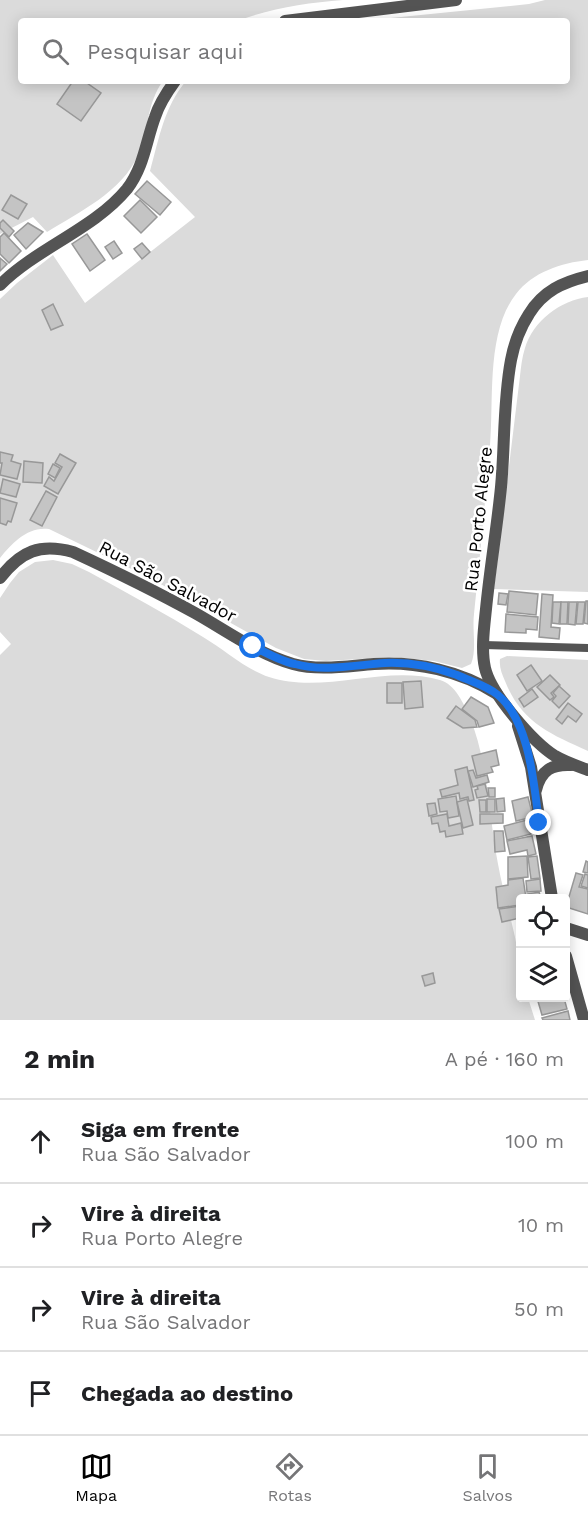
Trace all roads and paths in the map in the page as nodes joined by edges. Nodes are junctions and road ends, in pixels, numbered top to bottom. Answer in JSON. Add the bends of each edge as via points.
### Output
{"nodes":[{"id":1,"x":456,"y":0,"type":"edge"},
{"id":2,"x":309,"y":18,"type":"edge"},
{"id":3,"x":173,"y":84,"type":"edge"},
{"id":4,"x":588,"y":276,"type":"edge"},
{"id":5,"x":0,"y":285,"type":"edge"},
{"id":6,"x":0,"y":578,"type":"edge"},
{"id":7,"x":484,"y":645,"type":"junction"},
{"id":8,"x":588,"y":648,"type":"edge"},
{"id":9,"x":484,"y":665,"type":"junction"},
{"id":10,"x":460,"y":676,"type":"junction"},
{"id":11,"x":499,"y":696,"type":"junction"},
{"id":12,"x":513,"y":715,"type":"junction"},
{"id":13,"x":575,"y":765,"type":"junction"},
{"id":14,"x":588,"y":770,"type":"edge"},
{"id":15,"x":535,"y":794,"type":"junction"},
{"id":16,"x":551,"y":894,"type":"edge"},
{"id":17,"x":570,"y":929,"type":"edge"},
{"id":18,"x":588,"y":935,"type":"edge"},
{"id":19,"x":570,"y":970,"type":"edge"},
{"id":20,"x":584,"y":1020,"type":"edge"}],
"edges":[{"from":1,"to":2,"type":"street"},
{"from":3,"to":5,"type":"street","via":[[156,114],[133,181],[115,201]]},
{"from":4,"to":7,"type":"street","name":"Rua Porto Alegre","via":[[543,295],[528,314],[513,350]]},
{"from":6,"to":10,"type":"street","name":"Rua São Salvador","via":[[29,552],[63,549],[149,588],[253,646],[294,664],[316,668],[399,663]]},
{"from":7,"to":8,"type":"lane"},
{"from":7,"to":9,"type":"street","name":"Rua Porto Alegre"},
{"from":9,"to":10,"type":"street","via":[[475,674]]},
{"from":9,"to":11,"type":"street","name":"Rua Porto Alegre"},
{"from":10,"to":11,"type":"street","name":"Rua São Salvador"},
{"from":11,"to":12,"type":"street","name":"Rua Porto Alegre"},
{"from":12,"to":13,"type":"street","name":"Rua Porto Alegre","via":[[554,756]]},
{"from":12,"to":15,"type":"street","via":[[527,751]]},
{"from":13,"to":14,"type":"street","name":"Rua Porto Alegre"},
{"from":13,"to":15,"type":"street","via":[[548,769],[540,777]]},
{"from":15,"to":16,"type":"street"},
{"from":17,"to":18,"type":"street"},
{"from":19,"to":20,"type":"street"}]}
